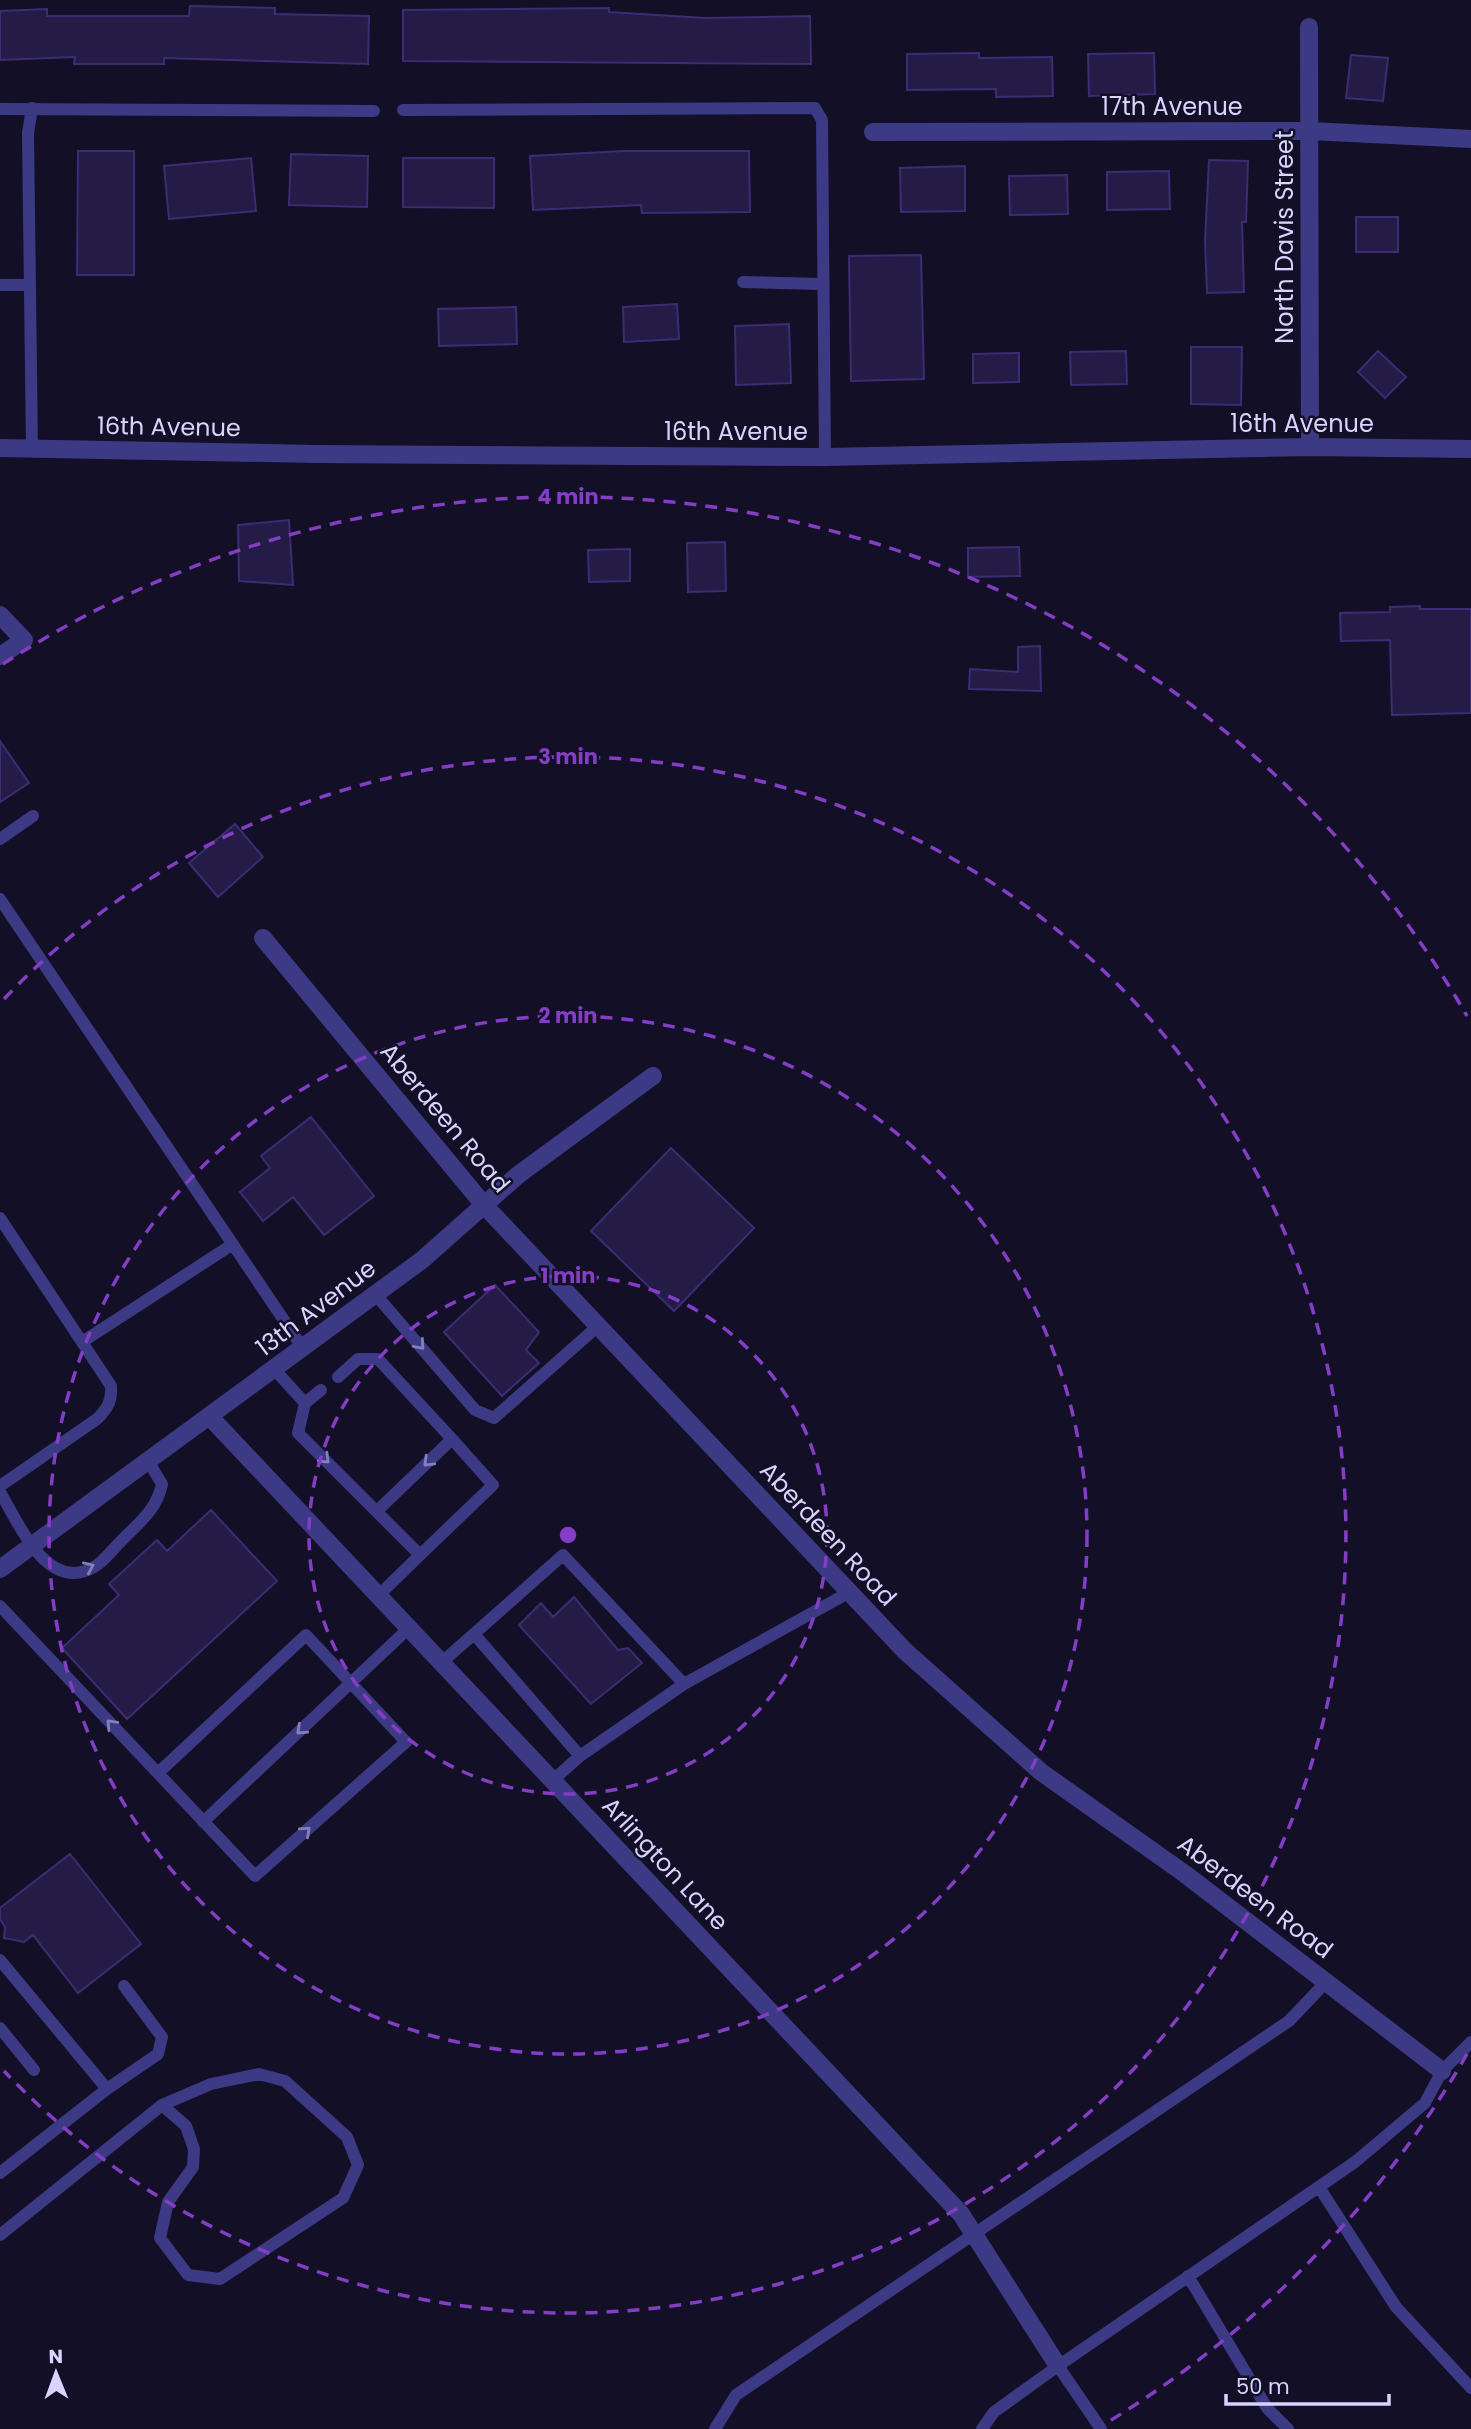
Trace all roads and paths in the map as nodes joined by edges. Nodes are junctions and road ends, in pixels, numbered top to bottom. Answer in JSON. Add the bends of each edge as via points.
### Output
{"nodes":[{"id":1,"x":1309,"y":27,"type":"dead end"},
{"id":2,"x":0,"y":108,"type":"edge"},
{"id":3,"x":32,"y":108,"type":"junction"},
{"id":4,"x":403,"y":110,"type":"dead end"},
{"id":5,"x":374,"y":111,"type":"dead end"},
{"id":6,"x":1310,"y":131,"type":"junction"},
{"id":7,"x":873,"y":132,"type":"dead end"},
{"id":8,"x":1471,"y":139,"type":"edge"},
{"id":9,"x":743,"y":282,"type":"dead end"},
{"id":10,"x":821,"y":284,"type":"junction"},
{"id":11,"x":0,"y":285,"type":"edge"},
{"id":12,"x":30,"y":285,"type":"junction"},
{"id":13,"x":0,"y":447,"type":"edge"},
{"id":14,"x":1310,"y":447,"type":"junction"},
{"id":15,"x":1471,"y":449,"type":"edge"},
{"id":16,"x":32,"y":450,"type":"junction"},
{"id":17,"x":825,"y":457,"type":"junction"},
{"id":18,"x":0,"y":615,"type":"edge"},
{"id":19,"x":0,"y":656,"type":"edge"},
{"id":20,"x":33,"y":816,"type":"dead end"},
{"id":21,"x":0,"y":839,"type":"edge"},
{"id":22,"x":0,"y":899,"type":"edge"},
{"id":23,"x":263,"y":938,"type":"dead end"},
{"id":24,"x":653,"y":1076,"type":"dead end"},
{"id":25,"x":484,"y":1205,"type":"junction"},
{"id":26,"x":0,"y":1218,"type":"edge"},
{"id":27,"x":233,"y":1244,"type":"junction"},
{"id":28,"x":375,"y":1294,"type":"junction"},
{"id":29,"x":598,"y":1326,"type":"junction"},
{"id":30,"x":82,"y":1342,"type":"junction"},
{"id":31,"x":303,"y":1348,"type":"junction"},
{"id":32,"x":274,"y":1369,"type":"junction"},
{"id":33,"x":338,"y":1377,"type":"dead end"},
{"id":34,"x":321,"y":1390,"type":"dead end"},
{"id":35,"x":305,"y":1403,"type":"junction"},
{"id":36,"x":209,"y":1417,"type":"junction"},
{"id":37,"x":452,"y":1439,"type":"junction"},
{"id":38,"x":148,"y":1461,"type":"junction"},
{"id":39,"x":0,"y":1486,"type":"edge"},
{"id":40,"x":0,"y":1492,"type":"edge"},
{"id":41,"x":377,"y":1511,"type":"junction"},
{"id":42,"x":32,"y":1545,"type":"junction"},
{"id":43,"x":420,"y":1555,"type":"junction"},
{"id":44,"x":0,"y":1569,"type":"edge"},
{"id":45,"x":848,"y":1592,"type":"junction"},
{"id":46,"x":378,"y":1596,"type":"junction"},
{"id":47,"x":0,"y":1606,"type":"edge"},
{"id":48,"x":409,"y":1628,"type":"junction"},
{"id":49,"x":474,"y":1634,"type":"junction"},
{"id":50,"x":441,"y":1663,"type":"junction"},
{"id":51,"x":350,"y":1684,"type":"junction"},
{"id":52,"x":684,"y":1684,"type":"junction"},
{"id":53,"x":580,"y":1756,"type":"junction"},
{"id":54,"x":158,"y":1773,"type":"junction"},
{"id":55,"x":552,"y":1781,"type":"junction"},
{"id":56,"x":203,"y":1822,"type":"junction"},
{"id":57,"x":0,"y":1960,"type":"edge"},
{"id":58,"x":1326,"y":1982,"type":"junction"},
{"id":59,"x":124,"y":1986,"type":"dead end"},
{"id":60,"x":0,"y":2028,"type":"edge"},
{"id":61,"x":1471,"y":2042,"type":"edge"},
{"id":62,"x":34,"y":2070,"type":"dead end"},
{"id":63,"x":1442,"y":2071,"type":"junction"},
{"id":64,"x":107,"y":2089,"type":"junction"},
{"id":65,"x":162,"y":2105,"type":"junction"},
{"id":66,"x":0,"y":2173,"type":"edge"},
{"id":67,"x":1319,"y":2187,"type":"junction"},
{"id":68,"x":0,"y":2235,"type":"edge"},
{"id":69,"x":974,"y":2235,"type":"junction"},
{"id":70,"x":1188,"y":2276,"type":"junction"},
{"id":71,"x":1058,"y":2366,"type":"junction"},
{"id":72,"x":1471,"y":2388,"type":"edge"},
{"id":73,"x":715,"y":2429,"type":"edge"},
{"id":74,"x":982,"y":2429,"type":"edge"},
{"id":75,"x":1101,"y":2429,"type":"edge"},
{"id":76,"x":1288,"y":2429,"type":"edge"}],
"edges":[{"from":1,"to":6,"type":"street","name":"North Davis Street"},
{"from":2,"to":3,"type":"lane"},
{"from":3,"to":5,"type":"lane"},
{"from":3,"to":12,"type":"lane","via":[[28,133]]},
{"from":4,"to":10,"type":"lane","via":[[815,108],[821,120]]},
{"from":6,"to":7,"type":"street","name":"17th Avenue"},
{"from":6,"to":8,"type":"street","name":"17th Avenue"},
{"from":6,"to":14,"type":"street","name":"North Davis Street"},
{"from":9,"to":10,"type":"lane"},
{"from":10,"to":17,"type":"lane"},
{"from":11,"to":12,"type":"lane"},
{"from":12,"to":16,"type":"lane"},
{"from":13,"to":16,"type":"street","name":"16th Avenue"},
{"from":14,"to":15,"type":"street","name":"16th Avenue"},
{"from":14,"to":17,"type":"street","name":"16th Avenue"},
{"from":16,"to":17,"type":"street","name":"16th Avenue"},
{"from":18,"to":19,"type":"street","via":[[24,640]]},
{"from":20,"to":21,"type":"lane"},
{"from":22,"to":27,"type":"lane"},
{"from":23,"to":25,"type":"street","name":"Aberdeen Road"},
{"from":24,"to":25,"type":"street","name":"13th Avenue"},
{"from":25,"to":28,"type":"street","name":"13th Avenue"},
{"from":25,"to":29,"type":"street","name":"Aberdeen Road"},
{"from":26,"to":30,"type":"lane"},
{"from":27,"to":30,"type":"lane"},
{"from":27,"to":31,"type":"lane"},
{"from":28,"to":29,"type":"lane","one_way":true,"via":[[475,1409],[494,1418]]},
{"from":28,"to":31,"type":"street","name":"13th Avenue"},
{"from":29,"to":45,"type":"street","name":"Aberdeen Road"},
{"from":30,"to":39,"type":"lane","via":[[110,1386],[107,1409]]},
{"from":31,"to":32,"type":"street","name":"13th Avenue"},
{"from":32,"to":35,"type":"lane"},
{"from":32,"to":36,"type":"street","name":"13th Avenue"},
{"from":33,"to":37,"type":"lane","via":[[358,1359],[378,1359]]},
{"from":34,"to":35,"type":"lane"},
{"from":35,"to":41,"type":"lane","one_way":true,"via":[[298,1433]]},
{"from":36,"to":38,"type":"street","name":"13th Avenue"},
{"from":36,"to":46,"type":"street","name":"Arlington Lane"},
{"from":37,"to":41,"type":"lane","one_way":true},
{"from":37,"to":43,"type":"lane","via":[[493,1485]]},
{"from":38,"to":42,"type":"street","name":"13th Avenue"},
{"from":42,"to":38,"type":"lane","one_way":true,"via":[[48,1564],[65,1572],[85,1572],[99,1563],[159,1503],[162,1484]]},
{"from":40,"to":42,"type":"lane"},
{"from":41,"to":43,"type":"lane"},
{"from":42,"to":44,"type":"street","name":"13th Avenue"},
{"from":43,"to":46,"type":"lane"},
{"from":45,"to":52,"type":"lane"},
{"from":45,"to":58,"type":"street","name":"Aberdeen Road","via":[[954,1697],[1041,1772]]},
{"from":46,"to":48,"type":"street","name":"Arlington Lane"},
{"from":54,"to":47,"type":"lane","one_way":true},
{"from":48,"to":50,"type":"street","name":"Arlington Lane"},
{"from":48,"to":51,"type":"lane"},
{"from":49,"to":50,"type":"lane"},
{"from":49,"to":52,"type":"lane","via":[[563,1555]]},
{"from":49,"to":53,"type":"lane"},
{"from":50,"to":55,"type":"street","name":"Arlington Lane"},
{"from":51,"to":54,"type":"lane","via":[[306,1635]]},
{"from":51,"to":56,"type":"lane","one_way":true},
{"from":56,"to":51,"type":"lane","one_way":true,"via":[[255,1876],[406,1742]]},
{"from":52,"to":53,"type":"lane"},
{"from":53,"to":55,"type":"lane"},
{"from":54,"to":56,"type":"lane"},
{"from":55,"to":69,"type":"street","name":"Arlington Lane","via":[[961,2214]]},
{"from":57,"to":64,"type":"lane"},
{"from":58,"to":63,"type":"street","name":"Aberdeen Road"},
{"from":58,"to":69,"type":"lane","via":[[1289,2021]]},
{"from":59,"to":64,"type":"lane","via":[[162,2038],[159,2054]]},
{"from":60,"to":62,"type":"lane"},
{"from":61,"to":63,"type":"lane"},
{"from":63,"to":67,"type":"lane","via":[[1425,2103]]},
{"from":64,"to":66,"type":"lane"},
{"from":65,"to":65,"type":"lane","via":[[211,2084],[259,2074],[285,2081],[347,2137],[358,2165],[343,2198],[220,2279],[188,2276],[160,2238],[169,2202],[193,2167],[194,2150],[186,2126]]},
{"from":65,"to":68,"type":"lane"},
{"from":67,"to":70,"type":"lane"},
{"from":67,"to":72,"type":"lane","via":[[1396,2307]]},
{"from":69,"to":71,"type":"street","name":"Arlington Lane"},
{"from":69,"to":73,"type":"lane","via":[[736,2395]]},
{"from":70,"to":71,"type":"lane"},
{"from":70,"to":76,"type":"lane","via":[[1267,2408]]},
{"from":71,"to":74,"type":"lane","via":[[994,2412]]},
{"from":71,"to":75,"type":"lane"}]}
